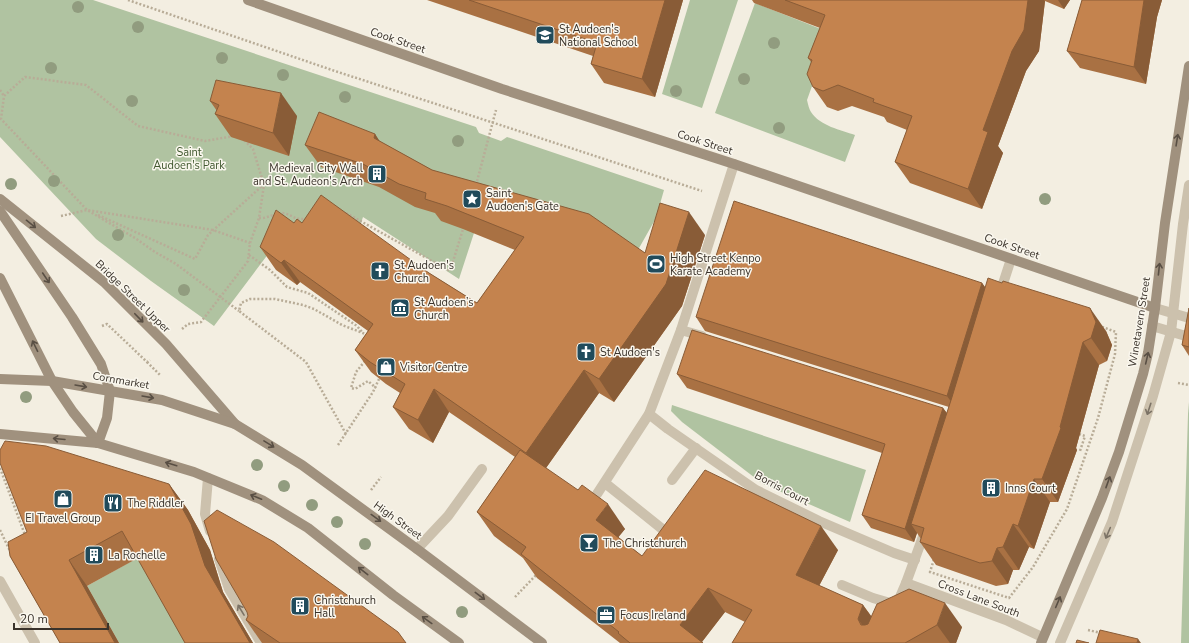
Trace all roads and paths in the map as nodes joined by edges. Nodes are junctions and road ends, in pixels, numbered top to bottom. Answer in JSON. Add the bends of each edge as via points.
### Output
{"nodes":[{"id":1,"x":128,"y":0,"type":"edge"},
{"id":2,"x":248,"y":0,"type":"edge"},
{"id":3,"x":1189,"y":66,"type":"edge"},
{"id":4,"x":502,"y":89,"type":"junction"},
{"id":5,"x":0,"y":90,"type":"edge"},
{"id":6,"x":4,"y":96,"type":"junction"},
{"id":7,"x":493,"y":122,"type":"junction"},
{"id":8,"x":237,"y":137,"type":"edge"},
{"id":9,"x":242,"y":138,"type":"edge"},
{"id":10,"x":734,"y":164,"type":"junction"},
{"id":11,"x":264,"y":185,"type":"junction"},
{"id":12,"x":1189,"y":185,"type":"edge"},
{"id":13,"x":474,"y":191,"type":"edge"},
{"id":14,"x":723,"y":198,"type":"junction"},
{"id":15,"x":0,"y":199,"type":"edge"},
{"id":16,"x":88,"y":210,"type":"junction"},
{"id":17,"x":0,"y":211,"type":"edge"},
{"id":18,"x":344,"y":212,"type":"edge"},
{"id":19,"x":61,"y":216,"type":"dead end"},
{"id":20,"x":259,"y":218,"type":"junction"},
{"id":21,"x":309,"y":218,"type":"edge"},
{"id":22,"x":465,"y":221,"type":"edge"},
{"id":23,"x":250,"y":243,"type":"junction"},
{"id":24,"x":249,"y":255,"type":"junction"},
{"id":25,"x":1011,"y":259,"type":"junction"},
{"id":26,"x":0,"y":278,"type":"edge"},
{"id":27,"x":221,"y":297,"type":"junction"},
{"id":28,"x":1027,"y":299,"type":"joint"},
{"id":29,"x":997,"y":303,"type":"edge"},
{"id":30,"x":1155,"y":308,"type":"junction"},
{"id":31,"x":239,"y":310,"type":"junction"},
{"id":32,"x":1174,"y":314,"type":"junction"},
{"id":33,"x":1189,"y":318,"type":"edge"},
{"id":34,"x":1152,"y":326,"type":"junction"},
{"id":35,"x":100,"y":327,"type":"dead end"},
{"id":36,"x":681,"y":330,"type":"junction"},
{"id":37,"x":180,"y":331,"type":"dead end"},
{"id":38,"x":1171,"y":332,"type":"junction"},
{"id":39,"x":363,"y":333,"type":"junction"},
{"id":40,"x":371,"y":337,"type":"edge"},
{"id":41,"x":1189,"y":337,"type":"edge"},
{"id":42,"x":712,"y":339,"type":"edge"},
{"id":43,"x":155,"y":356,"type":"dead end"},
{"id":44,"x":367,"y":358,"type":"edge"},
{"id":45,"x":147,"y":362,"type":"junction"},
{"id":46,"x":160,"y":375,"type":"dead end"},
{"id":47,"x":0,"y":379,"type":"edge"},
{"id":48,"x":379,"y":379,"type":"edge"},
{"id":49,"x":52,"y":381,"type":"junction"},
{"id":50,"x":376,"y":388,"type":"junction"},
{"id":51,"x":110,"y":391,"type":"junction"},
{"id":52,"x":649,"y":414,"type":"junction"},
{"id":53,"x":235,"y":424,"type":"junction"},
{"id":54,"x":0,"y":434,"type":"edge"},
{"id":55,"x":346,"y":434,"type":"junction"},
{"id":56,"x":1079,"y":434,"type":"dead end"},
{"id":57,"x":98,"y":443,"type":"junction"},
{"id":58,"x":338,"y":445,"type":"dead end"},
{"id":59,"x":696,"y":448,"type":"junction"},
{"id":60,"x":1080,"y":451,"type":"dead end"},
{"id":61,"x":0,"y":468,"type":"edge"},
{"id":62,"x":482,"y":469,"type":"dead end"},
{"id":63,"x":208,"y":478,"type":"junction"},
{"id":64,"x":672,"y":480,"type":"dead end"},
{"id":65,"x":605,"y":483,"type":"junction"},
{"id":66,"x":597,"y":494,"type":"edge"},
{"id":67,"x":927,"y":522,"type":"edge"},
{"id":68,"x":0,"y":530,"type":"edge"},
{"id":69,"x":671,"y":536,"type":"edge"},
{"id":70,"x":27,"y":540,"type":"edge"},
{"id":71,"x":417,"y":549,"type":"junction"},
{"id":72,"x":13,"y":557,"type":"edge"},
{"id":73,"x":915,"y":560,"type":"junction"},
{"id":74,"x":541,"y":569,"type":"edge"},
{"id":75,"x":0,"y":581,"type":"edge"},
{"id":76,"x":906,"y":583,"type":"junction"},
{"id":77,"x":842,"y":585,"type":"dead end"},
{"id":78,"x":897,"y":605,"type":"junction"},
{"id":79,"x":501,"y":611,"type":"junction"},
{"id":80,"x":892,"y":617,"type":"edge"},
{"id":81,"x":1084,"y":629,"type":"dead end"},
{"id":82,"x":1107,"y":635,"type":"edge"},
{"id":83,"x":1042,"y":640,"type":"edge"},
{"id":84,"x":36,"y":643,"type":"edge"},
{"id":85,"x":261,"y":643,"type":"edge"},
{"id":86,"x":459,"y":643,"type":"edge"},
{"id":87,"x":542,"y":643,"type":"edge"},
{"id":88,"x":1060,"y":643,"type":"edge"}],
"edges":[{"from":1,"to":7,"type":"path"},
{"from":2,"to":4,"type":"main road","name":"Cook Street"},
{"from":30,"to":3,"type":"main road","name":"Winetavern Street","one_way":true,"via":[[1164,223]]},
{"from":4,"to":7,"type":"path"},
{"from":4,"to":10,"type":"main road","name":"Cook Street"},
{"from":5,"to":6,"type":"path"},
{"from":6,"to":8,"type":"path","via":[[25,77],[86,85],[138,126],[205,141],[232,135]]},
{"from":6,"to":16,"type":"path","via":[[1,119]]},
{"from":7,"to":13,"type":"path"},
{"from":7,"to":14,"type":"path"},
{"from":9,"to":11,"type":"path","via":[[253,149]]},
{"from":10,"to":14,"type":"street"},
{"from":10,"to":25,"type":"main road","name":"Cook Street"},
{"from":11,"to":16,"type":"path","via":[[208,235],[195,259]]},
{"from":11,"to":20,"type":"path"},
{"from":12,"to":32,"type":"street"},
{"from":14,"to":36,"type":"street"},
{"from":15,"to":53,"type":"main road","name":"Bridge Street Upper","one_way":true,"via":[[104,282],[166,344]]},
{"from":16,"to":19,"type":"path"},
{"from":16,"to":23,"type":"path","via":[[213,230]]},
{"from":16,"to":27,"type":"path","via":[[176,264]]},
{"from":17,"to":51,"type":"main road","one_way":true,"via":[[101,364]]},
{"from":18,"to":22,"type":"path","via":[[450,271]]},
{"from":20,"to":21,"type":"path","via":[[282,213],[302,220]]},
{"from":20,"to":23,"type":"path"},
{"from":23,"to":24,"type":"path"},
{"from":24,"to":27,"type":"path","via":[[248,261]]},
{"from":24,"to":39,"type":"path","via":[[270,270],[287,287],[308,293],[357,326]]},
{"from":25,"to":29,"type":"street"},
{"from":25,"to":30,"type":"main road","name":"Cook Street"},
{"from":49,"to":26,"type":"main road","one_way":true},
{"from":27,"to":31,"type":"path"},
{"from":27,"to":37,"type":"path","via":[[201,322],[188,324]]},
{"from":28,"to":28,"type":"path","via":[[1116,332],[1115,354],[1098,418],[1067,509],[1033,566],[1009,598],[930,572],[1013,304]]},
{"from":30,"to":32,"type":"street"},
{"from":30,"to":34,"type":"main road","name":"Winetavern Street"},
{"from":31,"to":39,"type":"path","via":[[241,303],[250,299],[275,299],[314,309],[342,325]]},
{"from":31,"to":55,"type":"path","via":[[306,362]]},
{"from":32,"to":33,"type":"street"},
{"from":32,"to":38,"type":"street"},
{"from":34,"to":38,"type":"street"},
{"from":83,"to":34,"type":"main road","name":"Winetavern Street","one_way":true,"via":[[1119,452],[1143,374]]},
{"from":35,"to":45,"type":"path","via":[[108,324]]},
{"from":36,"to":42,"type":"street"},
{"from":36,"to":52,"type":"street"},
{"from":38,"to":41,"type":"street"},
{"from":38,"to":88,"type":"street","one_way":true,"via":[[1112,522]]},
{"from":39,"to":40,"type":"path"},
{"from":43,"to":45,"type":"path"},
{"from":44,"to":50,"type":"path","via":[[356,372],[351,388],[368,381]]},
{"from":45,"to":46,"type":"path"},
{"from":47,"to":49,"type":"main road","name":"Cornmarket"},
{"from":48,"to":50,"type":"path"},
{"from":49,"to":51,"type":"main road","name":"Cornmarket","one_way":true},
{"from":49,"to":57,"type":"main road"},
{"from":50,"to":55,"type":"path"},
{"from":51,"to":53,"type":"main road","name":"Cornmarket","one_way":true,"via":[[162,400]]},
{"from":51,"to":57,"type":"main road","via":[[107,418]]},
{"from":52,"to":59,"type":"street","name":"Borris Court"},
{"from":52,"to":65,"type":"street"},
{"from":53,"to":71,"type":"main road","name":"High Street","one_way":true,"via":[[302,465]]},
{"from":57,"to":54,"type":"main road","one_way":true},
{"from":55,"to":58,"type":"path"},
{"from":56,"to":60,"type":"path","via":[[1085,436]]},
{"from":63,"to":57,"type":"main road","one_way":true},
{"from":59,"to":64,"type":"street"},
{"from":59,"to":73,"type":"street","name":"Borris Court","via":[[756,490],[819,521]]},
{"from":61,"to":70,"type":"path"},
{"from":62,"to":71,"type":"street","via":[[448,516]]},
{"from":85,"to":63,"type":"street","one_way":true,"via":[[229,589],[205,514]]},
{"from":86,"to":63,"type":"main road","one_way":true,"via":[[308,528],[262,500]]},
{"from":65,"to":66,"type":"street"},
{"from":65,"to":69,"type":"street"},
{"from":67,"to":73,"type":"street"},
{"from":68,"to":72,"type":"path"},
{"from":71,"to":79,"type":"main road","name":"High Street","one_way":true},
{"from":73,"to":76,"type":"street"},
{"from":74,"to":79,"type":"path"},
{"from":75,"to":84,"type":"street"},
{"from":76,"to":78,"type":"street"},
{"from":76,"to":83,"type":"street","name":"Cross Lane South","via":[[1006,620]]},
{"from":77,"to":78,"type":"street"},
{"from":78,"to":80,"type":"street"},
{"from":79,"to":87,"type":"main road","name":"High Street"},
{"from":81,"to":82,"type":"path"}]}
